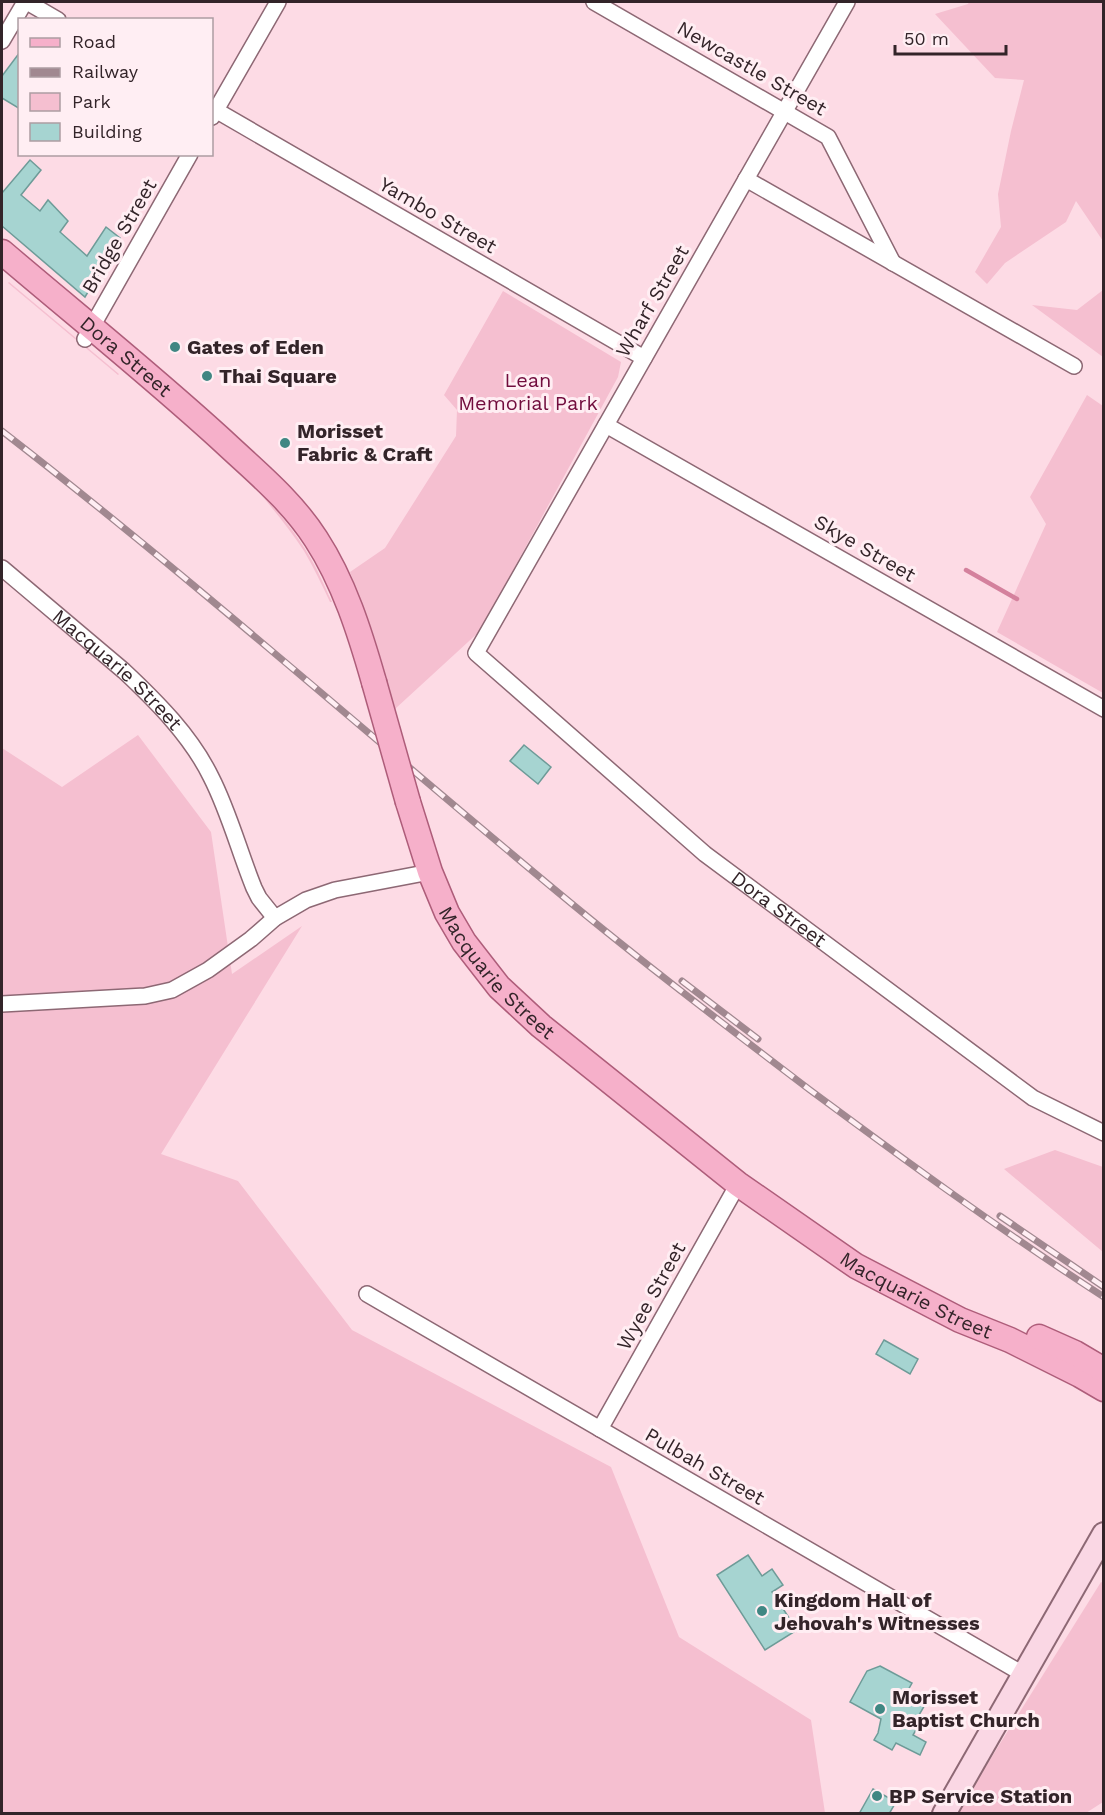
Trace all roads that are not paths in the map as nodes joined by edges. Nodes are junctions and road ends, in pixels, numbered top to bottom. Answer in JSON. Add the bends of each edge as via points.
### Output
{"nodes":[{"id":1,"x":26,"y":2,"type":"edge"},
{"id":2,"x":278,"y":2,"type":"edge"},
{"id":3,"x":594,"y":2,"type":"edge"},
{"id":4,"x":847,"y":2,"type":"edge"},
{"id":5,"x":54,"y":18,"type":"edge"},
{"id":6,"x":2,"y":41,"type":"edge"},
{"id":7,"x":213,"y":112,"type":"edge"},
{"id":8,"x":784,"y":112,"type":"junction"},
{"id":9,"x":189,"y":156,"type":"edge"},
{"id":10,"x":746,"y":179,"type":"junction"},
{"id":11,"x":2,"y":252,"type":"edge"},
{"id":12,"x":893,"y":263,"type":"junction"},
{"id":13,"x":2,"y":266,"type":"edge"},
{"id":14,"x":88,"y":333,"type":"junction"},
{"id":15,"x":644,"y":358,"type":"junction"},
{"id":16,"x":1074,"y":366,"type":"dead end"},
{"id":17,"x":606,"y":424,"type":"junction"},
{"id":18,"x":2,"y":568,"type":"edge"},
{"id":19,"x":476,"y":653,"type":"joint"},
{"id":20,"x":375,"y":682,"type":"joint"},
{"id":21,"x":1104,"y":709,"type":"edge"},
{"id":22,"x":430,"y":872,"type":"junction"},
{"id":23,"x":275,"y":918,"type":"junction"},
{"id":24,"x":2,"y":1004,"type":"edge"},
{"id":25,"x":1104,"y":1133,"type":"edge"},
{"id":26,"x":738,"y":1184,"type":"junction"},
{"id":27,"x":367,"y":1294,"type":"dead end"},
{"id":28,"x":1104,"y":1370,"type":"edge"},
{"id":29,"x":1104,"y":1389,"type":"edge"},
{"id":30,"x":600,"y":1429,"type":"junction"},
{"id":31,"x":1104,"y":1534,"type":"edge"},
{"id":32,"x":1023,"y":1674,"type":"junction"},
{"id":33,"x":944,"y":1814,"type":"edge"}],
"edges":[{"from":1,"to":5,"type":"street"},
{"from":1,"to":6,"type":"street"},
{"from":2,"to":7,"type":"street"},
{"from":3,"to":8,"type":"street","name":"Newcastle Street"},
{"from":4,"to":8,"type":"street","name":"Wharf Street"},
{"from":7,"to":15,"type":"street","name":"Yambo Street"},
{"from":8,"to":10,"type":"street","name":"Wharf Street"},
{"from":8,"to":12,"type":"street","name":"Newcastle Street","via":[[828,137]]},
{"from":9,"to":14,"type":"street","name":"Bridge Street"},
{"from":10,"to":12,"type":"street"},
{"from":10,"to":15,"type":"street","name":"Wharf Street"},
{"from":11,"to":14,"type":"main road","name":"Dora Street"},
{"from":12,"to":16,"type":"street"},
{"from":13,"to":14,"type":"main road","name":"Dora Street","via":[[64,319]]},
{"from":14,"to":20,"type":"main road","name":"Dora Street","via":[[178,399],[283,496],[317,540],[334,571]]},
{"from":15,"to":17,"type":"street","name":"Wharf Street"},
{"from":17,"to":19,"type":"street","name":"Wharf Street"},
{"from":17,"to":21,"type":"street","name":"Skye Street"},
{"from":18,"to":23,"type":"street","name":"Macquarie Street","via":[[124,671],[180,729],[211,776],[254,888]]},
{"from":19,"to":25,"type":"street","name":"Dora Street","via":[[705,854],[1033,1098]]},
{"from":20,"to":22,"type":"main road","name":"Macquarie Street","bridge":true},
{"from":22,"to":23,"type":"street","via":[[335,890],[306,900]]},
{"from":22,"to":26,"type":"main road","name":"Macquarie Street","via":[[464,942],[499,987],[541,1026]]},
{"from":23,"to":24,"type":"street","via":[[208,970],[172,990],[145,996]]},
{"from":26,"to":28,"type":"main road","name":"Macquarie Street","via":[[876,1264]]},
{"from":26,"to":29,"type":"main road","name":"Macquarie Street","via":[[856,1266]]},
{"from":26,"to":30,"type":"street","name":"Wyee Street"},
{"from":27,"to":30,"type":"street","name":"Pulbah Street"},
{"from":30,"to":32,"type":"street","name":"Pulbah Street"},
{"from":31,"to":32,"type":"main road"},
{"from":32,"to":33,"type":"main road"}]}
